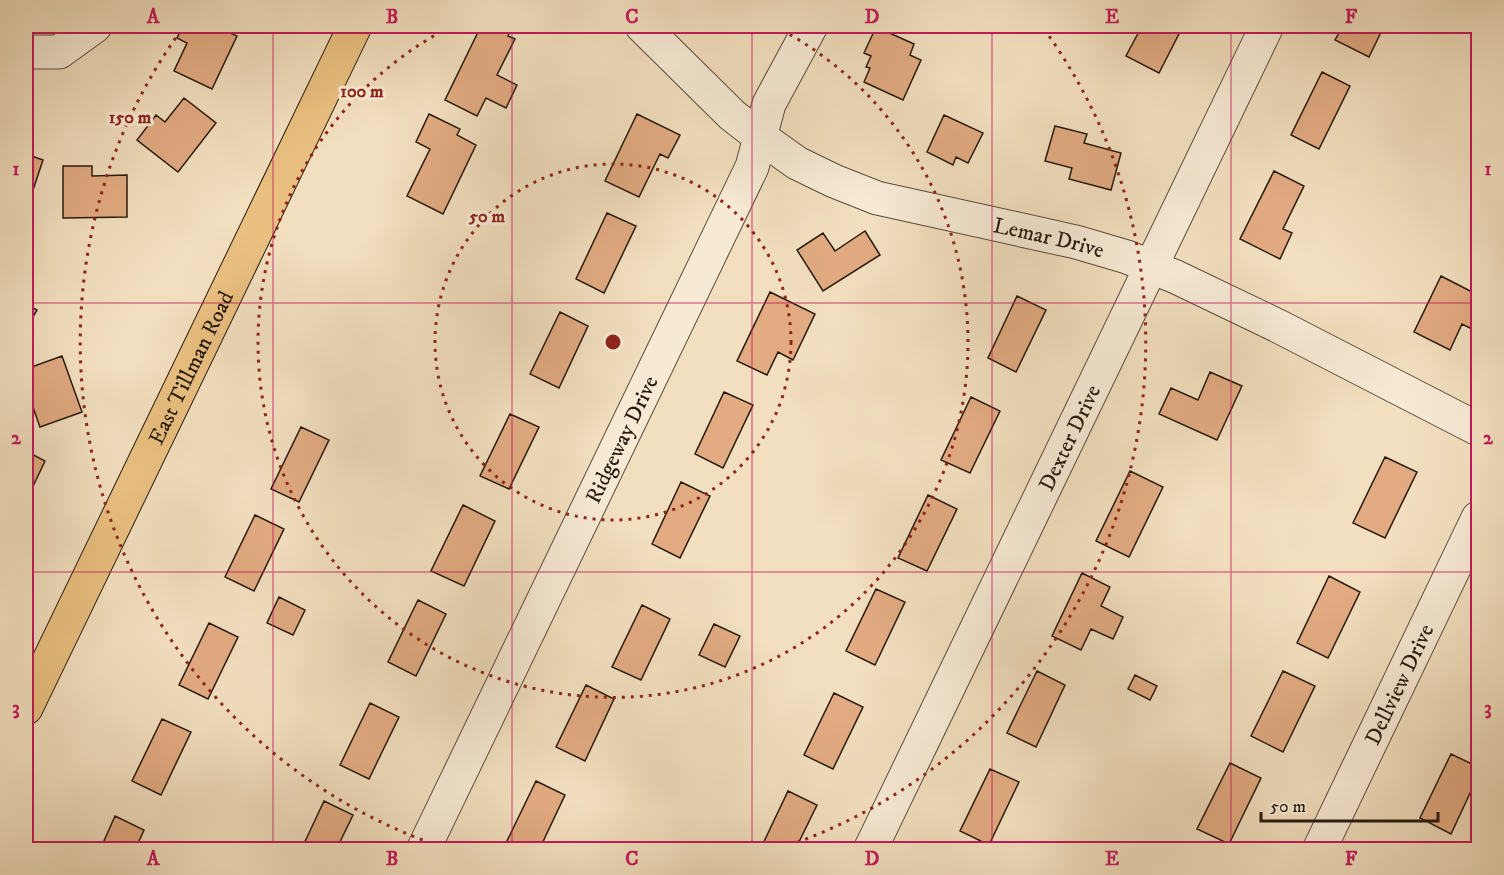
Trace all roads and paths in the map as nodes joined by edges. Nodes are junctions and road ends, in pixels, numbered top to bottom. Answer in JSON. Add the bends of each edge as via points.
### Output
{"nodes":[{"id":1,"x":95,"y":26,"type":"edge"},
{"id":2,"x":355,"y":26,"type":"edge"},
{"id":3,"x":642,"y":26,"type":"edge"},
{"id":4,"x":811,"y":26,"type":"edge"},
{"id":5,"x":1267,"y":26,"type":"edge"},
{"id":6,"x":26,"y":52,"type":"edge"},
{"id":7,"x":759,"y":136,"type":"junction"},
{"id":8,"x":1151,"y":266,"type":"junction"},
{"id":9,"x":1479,"y":429,"type":"edge"},
{"id":10,"x":1479,"y":518,"type":"edge"},
{"id":11,"x":26,"y":708,"type":"edge"},
{"id":12,"x":423,"y":849,"type":"edge"},
{"id":13,"x":870,"y":849,"type":"edge"},
{"id":14,"x":1319,"y":849,"type":"edge"}],
"edges":[{"from":1,"to":6,"type":"street","via":[[59,52]]},
{"from":2,"to":11,"type":"main road","name":"East Tillman Road"},
{"from":3,"to":7,"type":"street","name":"Lemar Drive","via":[[732,116]]},
{"from":4,"to":7,"type":"street","name":"Ridgeway Drive","via":[[768,104]]},
{"from":5,"to":8,"type":"street","name":"Dexter Drive"},
{"from":7,"to":8,"type":"street","name":"Lemar Drive","via":[[797,163],[877,198],[1076,242]]},
{"from":7,"to":12,"type":"street","name":"Ridgeway Drive","via":[[752,167]]},
{"from":8,"to":9,"type":"street","name":"Lemar Drive"},
{"from":8,"to":13,"type":"street","name":"Dexter Drive"},
{"from":10,"to":14,"type":"street","name":"Dellview Drive"}]}
